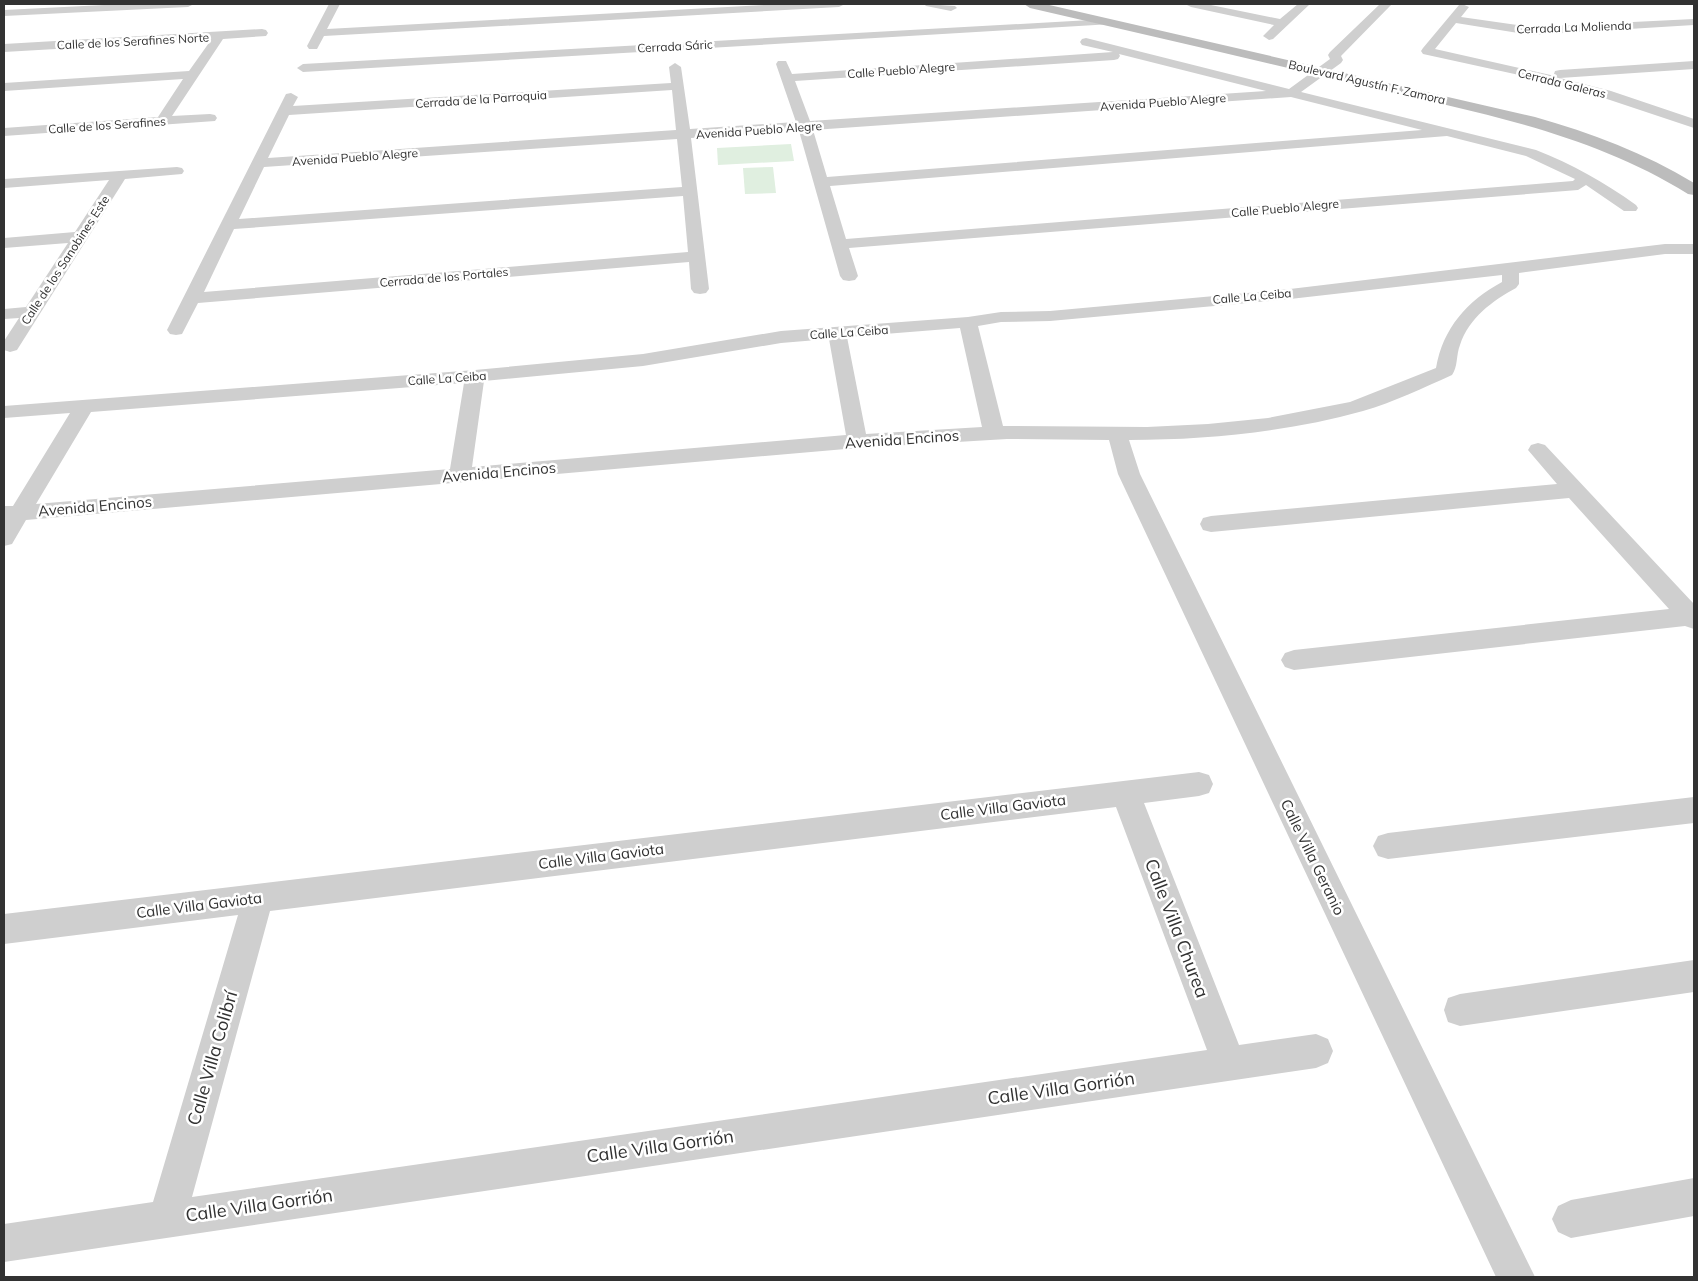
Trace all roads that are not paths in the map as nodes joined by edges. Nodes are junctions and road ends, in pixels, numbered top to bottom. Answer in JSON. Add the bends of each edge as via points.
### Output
{"nodes":[{"id":1,"x":188,"y":4,"type":"edge"},
{"id":2,"x":334,"y":4,"type":"edge"},
{"id":3,"x":617,"y":4,"type":"edge"},
{"id":4,"x":839,"y":4,"type":"edge"},
{"id":5,"x":930,"y":4,"type":"edge"},
{"id":6,"x":1030,"y":4,"type":"edge"},
{"id":7,"x":1088,"y":4,"type":"edge"},
{"id":8,"x":1191,"y":4,"type":"edge"},
{"id":9,"x":1304,"y":4,"type":"edge"},
{"id":10,"x":1386,"y":4,"type":"edge"},
{"id":11,"x":138,"y":5,"type":"edge"},
{"id":12,"x":1463,"y":7,"type":"dead end"},
{"id":13,"x":36,"y":8,"type":"edge"},
{"id":14,"x":952,"y":8,"type":"dead end"},
{"id":15,"x":1063,"y":12,"type":"junction"},
{"id":16,"x":4,"y":13,"type":"edge"},
{"id":17,"x":1455,"y":19,"type":"junction"},
{"id":18,"x":618,"y":20,"type":"junction"},
{"id":19,"x":1108,"y":22,"type":"junction"},
{"id":20,"x":1694,"y":22,"type":"edge"},
{"id":21,"x":1046,"y":24,"type":"junction"},
{"id":22,"x":1281,"y":24,"type":"junction"},
{"id":23,"x":319,"y":33,"type":"junction"},
{"id":24,"x":262,"y":34,"type":"dead end"},
{"id":25,"x":1220,"y":34,"type":"dead end"},
{"id":26,"x":219,"y":36,"type":"junction"},
{"id":27,"x":1268,"y":41,"type":"dead end"},
{"id":28,"x":1086,"y":42,"type":"dead end"},
{"id":29,"x":4,"y":48,"type":"edge"},
{"id":30,"x":1136,"y":54,"type":"junction"},
{"id":31,"x":1327,"y":61,"type":"junction"},
{"id":32,"x":781,"y":62,"type":"dead end"},
{"id":33,"x":1694,"y":65,"type":"edge"},
{"id":34,"x":676,"y":67,"type":"dead end"},
{"id":35,"x":193,"y":76,"type":"junction"},
{"id":36,"x":1539,"y":76,"type":"junction"},
{"id":37,"x":787,"y":78,"type":"junction"},
{"id":38,"x":678,"y":86,"type":"junction"},
{"id":39,"x":4,"y":87,"type":"edge"},
{"id":40,"x":1275,"y":89,"type":"junction"},
{"id":41,"x":1291,"y":93,"type":"junction"},
{"id":42,"x":1261,"y":95,"type":"junction"},
{"id":43,"x":1694,"y":115,"type":"edge"},
{"id":44,"x":1676,"y":116,"type":"junction"},
{"id":45,"x":210,"y":118,"type":"dead end"},
{"id":46,"x":162,"y":121,"type":"junction"},
{"id":47,"x":1694,"y":124,"type":"edge"},
{"id":48,"x":805,"y":127,"type":"junction"},
{"id":49,"x":4,"y":132,"type":"edge"},
{"id":50,"x":1449,"y":132,"type":"junction"},
{"id":51,"x":685,"y":135,"type":"junction"},
{"id":52,"x":258,"y":163,"type":"junction"},
{"id":53,"x":177,"y":171,"type":"dead end"},
{"id":54,"x":120,"y":175,"type":"junction"},
{"id":55,"x":1584,"y":178,"type":"junction"},
{"id":56,"x":821,"y":182,"type":"junction"},
{"id":57,"x":4,"y":183,"type":"edge"},
{"id":58,"x":1694,"y":190,"type":"edge"},
{"id":59,"x":689,"y":191,"type":"junction"},
{"id":60,"x":1630,"y":208,"type":"dead end"},
{"id":61,"x":228,"y":225,"type":"junction"},
{"id":62,"x":79,"y":237,"type":"junction"},
{"id":63,"x":4,"y":243,"type":"edge"},
{"id":64,"x":840,"y":244,"type":"junction"},
{"id":65,"x":1694,"y":249,"type":"edge"},
{"id":66,"x":696,"y":256,"type":"junction"},
{"id":67,"x":1511,"y":269,"type":"junction"},
{"id":68,"x":849,"y":276,"type":"dead end"},
{"id":69,"x":700,"y":288,"type":"dead end"},
{"id":70,"x":192,"y":298,"type":"junction"},
{"id":71,"x":31,"y":312,"type":"junction"},
{"id":72,"x":4,"y":314,"type":"edge"},
{"id":73,"x":968,"y":322,"type":"junction"},
{"id":74,"x":176,"y":330,"type":"dead end"},
{"id":75,"x":837,"y":333,"type":"junction"},
{"id":76,"x":10,"y":346,"type":"dead end"},
{"id":77,"x":475,"y":376,"type":"junction"},
{"id":78,"x":85,"y":405,"type":"junction"},
{"id":79,"x":4,"y":412,"type":"edge"},
{"id":80,"x":994,"y":433,"type":"junction"},
{"id":81,"x":1117,"y":434,"type":"junction"},
{"id":82,"x":857,"y":441,"type":"junction"},
{"id":83,"x":1538,"y":450,"type":"dead end"},
{"id":84,"x":460,"y":475,"type":"junction"},
{"id":85,"x":1575,"y":490,"type":"junction"},
{"id":86,"x":11,"y":513,"type":"edge"},
{"id":87,"x":1211,"y":524,"type":"dead end"},
{"id":88,"x":4,"y":538,"type":"edge"},
{"id":89,"x":1692,"y":618,"type":"edge"},
{"id":90,"x":1294,"y":660,"type":"dead end"},
{"id":91,"x":1199,"y":784,"type":"dead end"},
{"id":92,"x":1125,"y":792,"type":"junction"},
{"id":93,"x":1694,"y":810,"type":"edge"},
{"id":94,"x":1388,"y":846,"type":"dead end"},
{"id":95,"x":258,"y":898,"type":"junction"},
{"id":96,"x":4,"y":929,"type":"edge"},
{"id":97,"x":1694,"y":976,"type":"edge"},
{"id":98,"x":1460,"y":1010,"type":"dead end"},
{"id":99,"x":1316,"y":1051,"type":"dead end"},
{"id":100,"x":1230,"y":1063,"type":"junction"},
{"id":101,"x":1694,"y":1197,"type":"edge"},
{"id":102,"x":167,"y":1218,"type":"junction"},
{"id":103,"x":1571,"y":1219,"type":"dead end"},
{"id":104,"x":4,"y":1243,"type":"edge"},
{"id":105,"x":1516,"y":1277,"type":"edge"}],
"edges":[{"from":1,"to":11,"type":"street"},
{"from":2,"to":23,"type":"street","name":"Cerrada Sáric"},
{"from":3,"to":18,"type":"street"},
{"from":4,"to":18,"type":"street"},
{"from":5,"to":14,"type":"street"},
{"from":6,"to":15,"type":"street","name":"Boulevard Agustín F. Zamora"},
{"from":7,"to":25,"type":"street"},
{"from":8,"to":22,"type":"street"},
{"from":9,"to":22,"type":"street"},
{"from":10,"to":31,"type":"street"},
{"from":11,"to":13,"type":"street"},
{"from":12,"to":17,"type":"street"},
{"from":13,"to":16,"type":"street"},
{"from":15,"to":19,"type":"street","name":"Boulevard Agustín F. Zamora"},
{"from":15,"to":21,"type":"street"},
{"from":17,"to":20,"type":"street","name":"Cerrada La Molienda","via":[[1531,31]]},
{"from":17,"to":36,"type":"street","name":"Cerrada Galeras","via":[[1427,51]]},
{"from":18,"to":23,"type":"street"},
{"from":19,"to":21,"type":"street","name":"Cerrada Sáric"},
{"from":19,"to":31,"type":"street","name":"Boulevard Agustín F. Zamora"},
{"from":21,"to":23,"type":"street","name":"Cerrada Sáric","via":[[617,44],[300,74]]},
{"from":22,"to":27,"type":"street"},
{"from":24,"to":26,"type":"street","name":"Calle de los Serafines Norte"},
{"from":26,"to":29,"type":"street","name":"Calle de los Serafines Norte"},
{"from":26,"to":35,"type":"street"},
{"from":28,"to":30,"type":"street","name":"Calle Pueblo Alegre"},
{"from":30,"to":37,"type":"street","name":"Calle Pueblo Alegre"},
{"from":30,"to":40,"type":"street","name":"Calle Pueblo Alegre"},
{"from":31,"to":40,"type":"street","name":"Avenida Pueblo Alegre"},
{"from":31,"to":41,"type":"street"},
{"from":31,"to":58,"type":"street","name":"Boulevard Agustín F. Zamora","via":[[1574,133],[1634,156]]},
{"from":32,"to":37,"type":"street"},
{"from":33,"to":36,"type":"street"},
{"from":34,"to":38,"type":"street"},
{"from":35,"to":39,"type":"street"},
{"from":35,"to":46,"type":"street"},
{"from":36,"to":44,"type":"street","name":"Cerrada Galeras"},
{"from":37,"to":48,"type":"street"},
{"from":38,"to":51,"type":"street"},
{"from":38,"to":52,"type":"street","name":"Cerrada de la Parroquia","via":[[288,104]]},
{"from":40,"to":41,"type":"street","name":"Calle Pueblo Alegre"},
{"from":40,"to":42,"type":"street","name":"Avenida Pueblo Alegre"},
{"from":41,"to":42,"type":"street","name":"Avenida Pueblo Alegre"},
{"from":41,"to":50,"type":"street","name":"Calle Pueblo Alegre"},
{"from":42,"to":48,"type":"street","name":"Avenida Pueblo Alegre"},
{"from":43,"to":44,"type":"street"},
{"from":44,"to":47,"type":"street","name":"Cerrada Galeras"},
{"from":45,"to":46,"type":"street","name":"Calle de los Serafines"},
{"from":46,"to":49,"type":"street","name":"Calle de los Serafines"},
{"from":48,"to":51,"type":"street","name":"Avenida Pueblo Alegre"},
{"from":48,"to":56,"type":"street"},
{"from":50,"to":55,"type":"street","name":"Calle Pueblo Alegre","via":[[1531,153],[1565,166]]},
{"from":50,"to":56,"type":"street","name":"Calle Pueblo Alegre"},
{"from":51,"to":52,"type":"street","name":"Avenida Pueblo Alegre"},
{"from":51,"to":59,"type":"street"},
{"from":52,"to":61,"type":"street"},
{"from":53,"to":54,"type":"street"},
{"from":54,"to":57,"type":"street"},
{"from":54,"to":62,"type":"street","name":"Calle de los Sanobines Este"},
{"from":55,"to":60,"type":"street"},
{"from":55,"to":64,"type":"street","name":"Calle Pueblo Alegre","via":[[1578,185]]},
{"from":56,"to":64,"type":"street"},
{"from":59,"to":61,"type":"street"},
{"from":59,"to":66,"type":"street"},
{"from":61,"to":70,"type":"street"},
{"from":62,"to":63,"type":"street"},
{"from":62,"to":71,"type":"street","name":"Calle de los Sanobines Este"},
{"from":64,"to":68,"type":"street"},
{"from":65,"to":67,"type":"street","name":"Calle La Ceiba","via":[[1665,249]]},
{"from":66,"to":69,"type":"street"},
{"from":66,"to":70,"type":"street","name":"Cerrada de los Portales"},
{"from":67,"to":73,"type":"street","name":"Calle La Ceiba","via":[[1290,294]]},
{"from":67,"to":81,"type":"street","name":"Avenida Encinos","via":[[1510,284],[1488,296],[1470,312],[1453,338],[1444,371],[1408,388],[1359,406],[1250,426]]},
{"from":70,"to":74,"type":"street"},
{"from":71,"to":72,"type":"street"},
{"from":71,"to":76,"type":"street","name":"Calle de los Sanobines Este"},
{"from":73,"to":75,"type":"street","name":"Calle La Ceiba"},
{"from":73,"to":80,"type":"street"},
{"from":75,"to":77,"type":"street","name":"Calle La Ceiba","via":[[781,337],[643,360]]},
{"from":75,"to":82,"type":"street"},
{"from":77,"to":78,"type":"street","name":"Calle La Ceiba"},
{"from":77,"to":84,"type":"street"},
{"from":78,"to":79,"type":"street","name":"Calle La Ceiba"},
{"from":78,"to":86,"type":"street"},
{"from":80,"to":81,"type":"street","name":"Avenida Encinos"},
{"from":80,"to":82,"type":"street","name":"Avenida Encinos"},
{"from":81,"to":105,"type":"street","name":"Calle Villa Geranio","via":[[1134,483]]},
{"from":82,"to":84,"type":"street","name":"Avenida Encinos"},
{"from":83,"to":85,"type":"street"},
{"from":84,"to":86,"type":"street","name":"Avenida Encinos"},
{"from":85,"to":87,"type":"street"},
{"from":85,"to":89,"type":"street"},
{"from":86,"to":88,"type":"street"},
{"from":89,"to":90,"type":"street"},
{"from":91,"to":92,"type":"street","name":"Calle Villa Gaviota"},
{"from":92,"to":95,"type":"street","name":"Calle Villa Gaviota"},
{"from":92,"to":100,"type":"street","name":"Calle Villa Churea"},
{"from":93,"to":94,"type":"street"},
{"from":95,"to":96,"type":"street","name":"Calle Villa Gaviota"},
{"from":95,"to":102,"type":"street","name":"Calle Villa Colibrí"},
{"from":97,"to":98,"type":"street"},
{"from":99,"to":100,"type":"street","name":"Calle Villa Gorrión"},
{"from":100,"to":102,"type":"street","name":"Calle Villa Gorrión"},
{"from":101,"to":103,"type":"street"},
{"from":102,"to":104,"type":"street","name":"Calle Villa Gorrión"}]}
